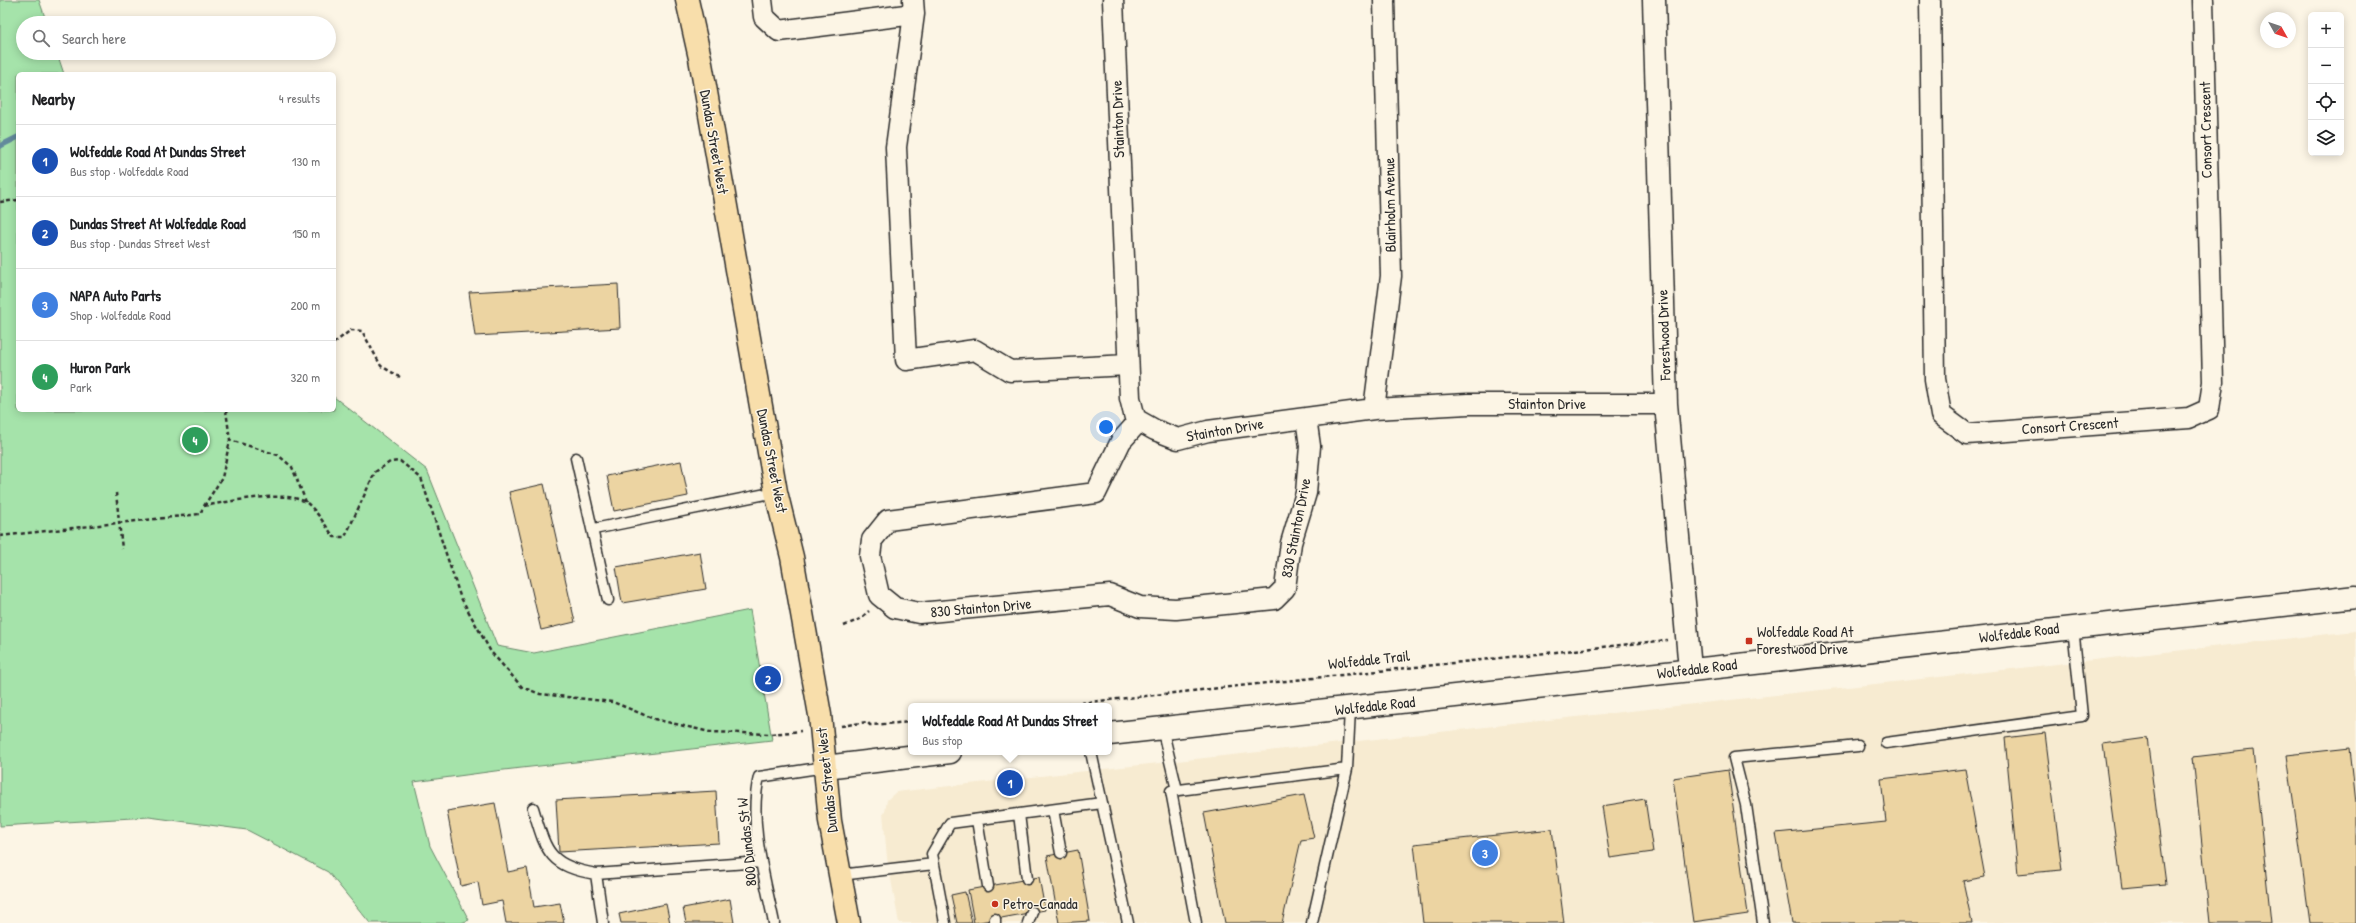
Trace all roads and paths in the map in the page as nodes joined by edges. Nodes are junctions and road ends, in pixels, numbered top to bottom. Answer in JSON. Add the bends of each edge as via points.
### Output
{"nodes":[{"id":1,"x":687,"y":0,"type":"edge"},
{"id":2,"x":762,"y":0,"type":"edge"},
{"id":3,"x":1113,"y":0,"type":"edge"},
{"id":4,"x":1384,"y":0,"type":"edge"},
{"id":5,"x":1654,"y":0,"type":"edge"},
{"id":6,"x":1930,"y":0,"type":"edge"},
{"id":7,"x":2203,"y":0,"type":"edge"},
{"id":8,"x":913,"y":7,"type":"edge"},
{"id":9,"x":16,"y":200,"type":"edge"},
{"id":10,"x":0,"y":202,"type":"edge"},
{"id":11,"x":336,"y":341,"type":"edge"},
{"id":12,"x":1128,"y":364,"type":"junction"},
{"id":13,"x":400,"y":376,"type":"dead end"},
{"id":14,"x":1666,"y":404,"type":"junction"},
{"id":15,"x":1374,"y":409,"type":"junction"},
{"id":16,"x":226,"y":412,"type":"edge"},
{"id":17,"x":1306,"y":418,"type":"junction"},
{"id":18,"x":1139,"y":421,"type":"junction"},
{"id":19,"x":230,"y":440,"type":"junction"},
{"id":20,"x":576,"y":458,"type":"dead end"},
{"id":21,"x":776,"y":492,"type":"junction"},
{"id":22,"x":116,"y":493,"type":"dead end"},
{"id":23,"x":307,"y":503,"type":"junction"},
{"id":24,"x":204,"y":506,"type":"junction"},
{"id":25,"x":119,"y":523,"type":"junction"},
{"id":26,"x":594,"y":529,"type":"junction"},
{"id":27,"x":0,"y":536,"type":"edge"},
{"id":28,"x":122,"y":549,"type":"dead end"},
{"id":29,"x":882,"y":598,"type":"junction"},
{"id":30,"x":2356,"y":598,"type":"edge"},
{"id":31,"x":608,"y":600,"type":"dead end"},
{"id":32,"x":844,"y":626,"type":"dead end"},
{"id":33,"x":2073,"y":627,"type":"junction"},
{"id":34,"x":1687,"y":638,"type":"junction"},
{"id":35,"x":1690,"y":670,"type":"junction"},
{"id":36,"x":1080,"y":703,"type":"edge"},
{"id":37,"x":1350,"y":709,"type":"junction"},
{"id":38,"x":867,"y":722,"type":"dead end"},
{"id":39,"x":908,"y":722,"type":"edge"},
{"id":40,"x":1162,"y":728,"type":"junction"},
{"id":41,"x":778,"y":733,"type":"dead end"},
{"id":42,"x":1112,"y":734,"type":"edge"},
{"id":43,"x":1886,"y":743,"type":"dead end"},
{"id":44,"x":1858,"y":746,"type":"dead end"},
{"id":45,"x":925,"y":755,"type":"edge"},
{"id":46,"x":1092,"y":755,"type":"edge"},
{"id":47,"x":825,"y":767,"type":"junction"},
{"id":48,"x":1347,"y":769,"type":"junction"},
{"id":49,"x":1177,"y":790,"type":"junction"},
{"id":50,"x":1102,"y":803,"type":"junction"},
{"id":51,"x":533,"y":808,"type":"dead end"},
{"id":52,"x":1053,"y":810,"type":"junction"},
{"id":53,"x":1019,"y":814,"type":"junction"},
{"id":54,"x":977,"y":820,"type":"junction"},
{"id":55,"x":1061,"y":853,"type":"dead end"},
{"id":56,"x":761,"y":862,"type":"junction"},
{"id":57,"x":934,"y":864,"type":"junction"},
{"id":58,"x":596,"y":874,"type":"junction"},
{"id":59,"x":840,"y":875,"type":"junction"},
{"id":60,"x":1027,"y":879,"type":"dead end"},
{"id":61,"x":988,"y":886,"type":"dead end"},
{"id":62,"x":1032,"y":912,"type":"dead end"},
{"id":63,"x":603,"y":923,"type":"edge"},
{"id":64,"x":774,"y":923,"type":"edge"},
{"id":65,"x":849,"y":923,"type":"edge"},
{"id":66,"x":945,"y":923,"type":"edge"},
{"id":67,"x":1028,"y":923,"type":"edge"},
{"id":68,"x":1128,"y":923,"type":"edge"},
{"id":69,"x":1196,"y":923,"type":"edge"},
{"id":70,"x":1312,"y":923,"type":"edge"},
{"id":71,"x":1763,"y":923,"type":"edge"}],
"edges":[{"from":1,"to":21,"type":"main road","name":"Dundas Street West","via":[[701,65]]},
{"from":2,"to":8,"type":"street","via":[[764,17],[779,31]]},
{"from":3,"to":12,"type":"street","name":"Stainton Drive"},
{"from":4,"to":15,"type":"street","name":"Blairholm Avenue","via":[[1391,276]]},
{"from":5,"to":14,"type":"street","name":"Forestwood Drive"},
{"from":6,"to":7,"type":"street","name":"Consort Crescent","via":[[1935,379],[1941,415],[1967,434],[2189,418],[2209,408],[2213,382]]},
{"from":8,"to":12,"type":"street","via":[[896,147],[906,360],[975,350],[1010,371]]},
{"from":9,"to":10,"type":"path"},
{"from":11,"to":13,"type":"path","via":[[351,330],[362,331],[381,366]]},
{"from":12,"to":18,"type":"street","name":"Stainton Drive","via":[[1130,398],[1135,418]]},
{"from":14,"to":15,"type":"street","name":"Stainton Drive","via":[[1468,404]]},
{"from":14,"to":34,"type":"street","name":"Forestwood Drive"},
{"from":15,"to":17,"type":"street","name":"Stainton Drive"},
{"from":16,"to":19,"type":"path"},
{"from":17,"to":18,"type":"street","name":"Stainton Drive","via":[[1208,431],[1178,439]]},
{"from":17,"to":29,"type":"street","name":"830 Stainton Drive","via":[[1310,446],[1306,493],[1291,543],[1285,588],[1274,598],[1176,609],[1140,607],[1110,595],[919,614],[895,608]]},
{"from":18,"to":29,"type":"street","via":[[1122,441],[1096,493],[888,520],[872,540],[870,556],[879,596]]},
{"from":19,"to":23,"type":"path","via":[[278,455],[292,467]]},
{"from":19,"to":24,"type":"path","via":[[222,478]]},
{"from":20,"to":26,"type":"lane"},
{"from":21,"to":26,"type":"lane"},
{"from":21,"to":47,"type":"main road","name":"Dundas Street West","via":[[792,557],[820,715]]},
{"from":22,"to":25,"type":"path"},
{"from":23,"to":24,"type":"path","via":[[283,497]]},
{"from":23,"to":41,"type":"path","via":[[334,537],[345,537],[376,472],[390,462],[400,461],[421,478],[460,596],[491,652],[522,687],[540,694],[613,702],[654,719],[710,732]]},
{"from":24,"to":25,"type":"path","via":[[200,514]]},
{"from":25,"to":27,"type":"path"},
{"from":25,"to":28,"type":"path"},
{"from":26,"to":31,"type":"lane"},
{"from":29,"to":32,"type":"path","via":[[860,619]]},
{"from":30,"to":33,"type":"street","name":"Wolfedale Road"},
{"from":33,"to":35,"type":"street","name":"Wolfedale Road"},
{"from":33,"to":43,"type":"lane","via":[[2082,716]]},
{"from":34,"to":35,"type":"street","name":"Forestwood Drive"},
{"from":34,"to":36,"type":"path","name":"Wolfedale Trail"},
{"from":35,"to":37,"type":"street","name":"Wolfedale Road"},
{"from":37,"to":40,"type":"street","name":"Wolfedale Road"},
{"from":37,"to":48,"type":"lane"},
{"from":38,"to":39,"type":"path","via":[[870,725]]},
{"from":40,"to":42,"type":"street","name":"Wolfedale Road"},
{"from":40,"to":49,"type":"lane"},
{"from":44,"to":71,"type":"lane","via":[[1734,758],[1746,805]]},
{"from":45,"to":47,"type":"street"},
{"from":46,"to":50,"type":"lane"},
{"from":47,"to":56,"type":"lane","name":"800 Dundas St W","via":[[759,777],[754,796]]},
{"from":47,"to":59,"type":"main road","name":"Dundas Street West","via":[[830,821]]},
{"from":48,"to":49,"type":"lane"},
{"from":48,"to":70,"type":"lane"},
{"from":49,"to":69,"type":"lane","via":[[1171,790]]},
{"from":50,"to":52,"type":"lane"},
{"from":50,"to":68,"type":"lane"},
{"from":51,"to":58,"type":"lane","via":[[543,842],[555,860],[577,871]]},
{"from":52,"to":53,"type":"lane"},
{"from":52,"to":55,"type":"lane"},
{"from":53,"to":54,"type":"lane"},
{"from":53,"to":60,"type":"lane"},
{"from":54,"to":57,"type":"lane","via":[[950,823],[932,854]]},
{"from":54,"to":61,"type":"lane"},
{"from":56,"to":58,"type":"lane"},
{"from":56,"to":64,"type":"lane","name":"800 Dundas St W"},
{"from":57,"to":59,"type":"lane"},
{"from":57,"to":66,"type":"lane"},
{"from":58,"to":63,"type":"lane"},
{"from":59,"to":65,"type":"main road","name":"Dundas Street West"},
{"from":62,"to":67,"type":"lane"}]}
